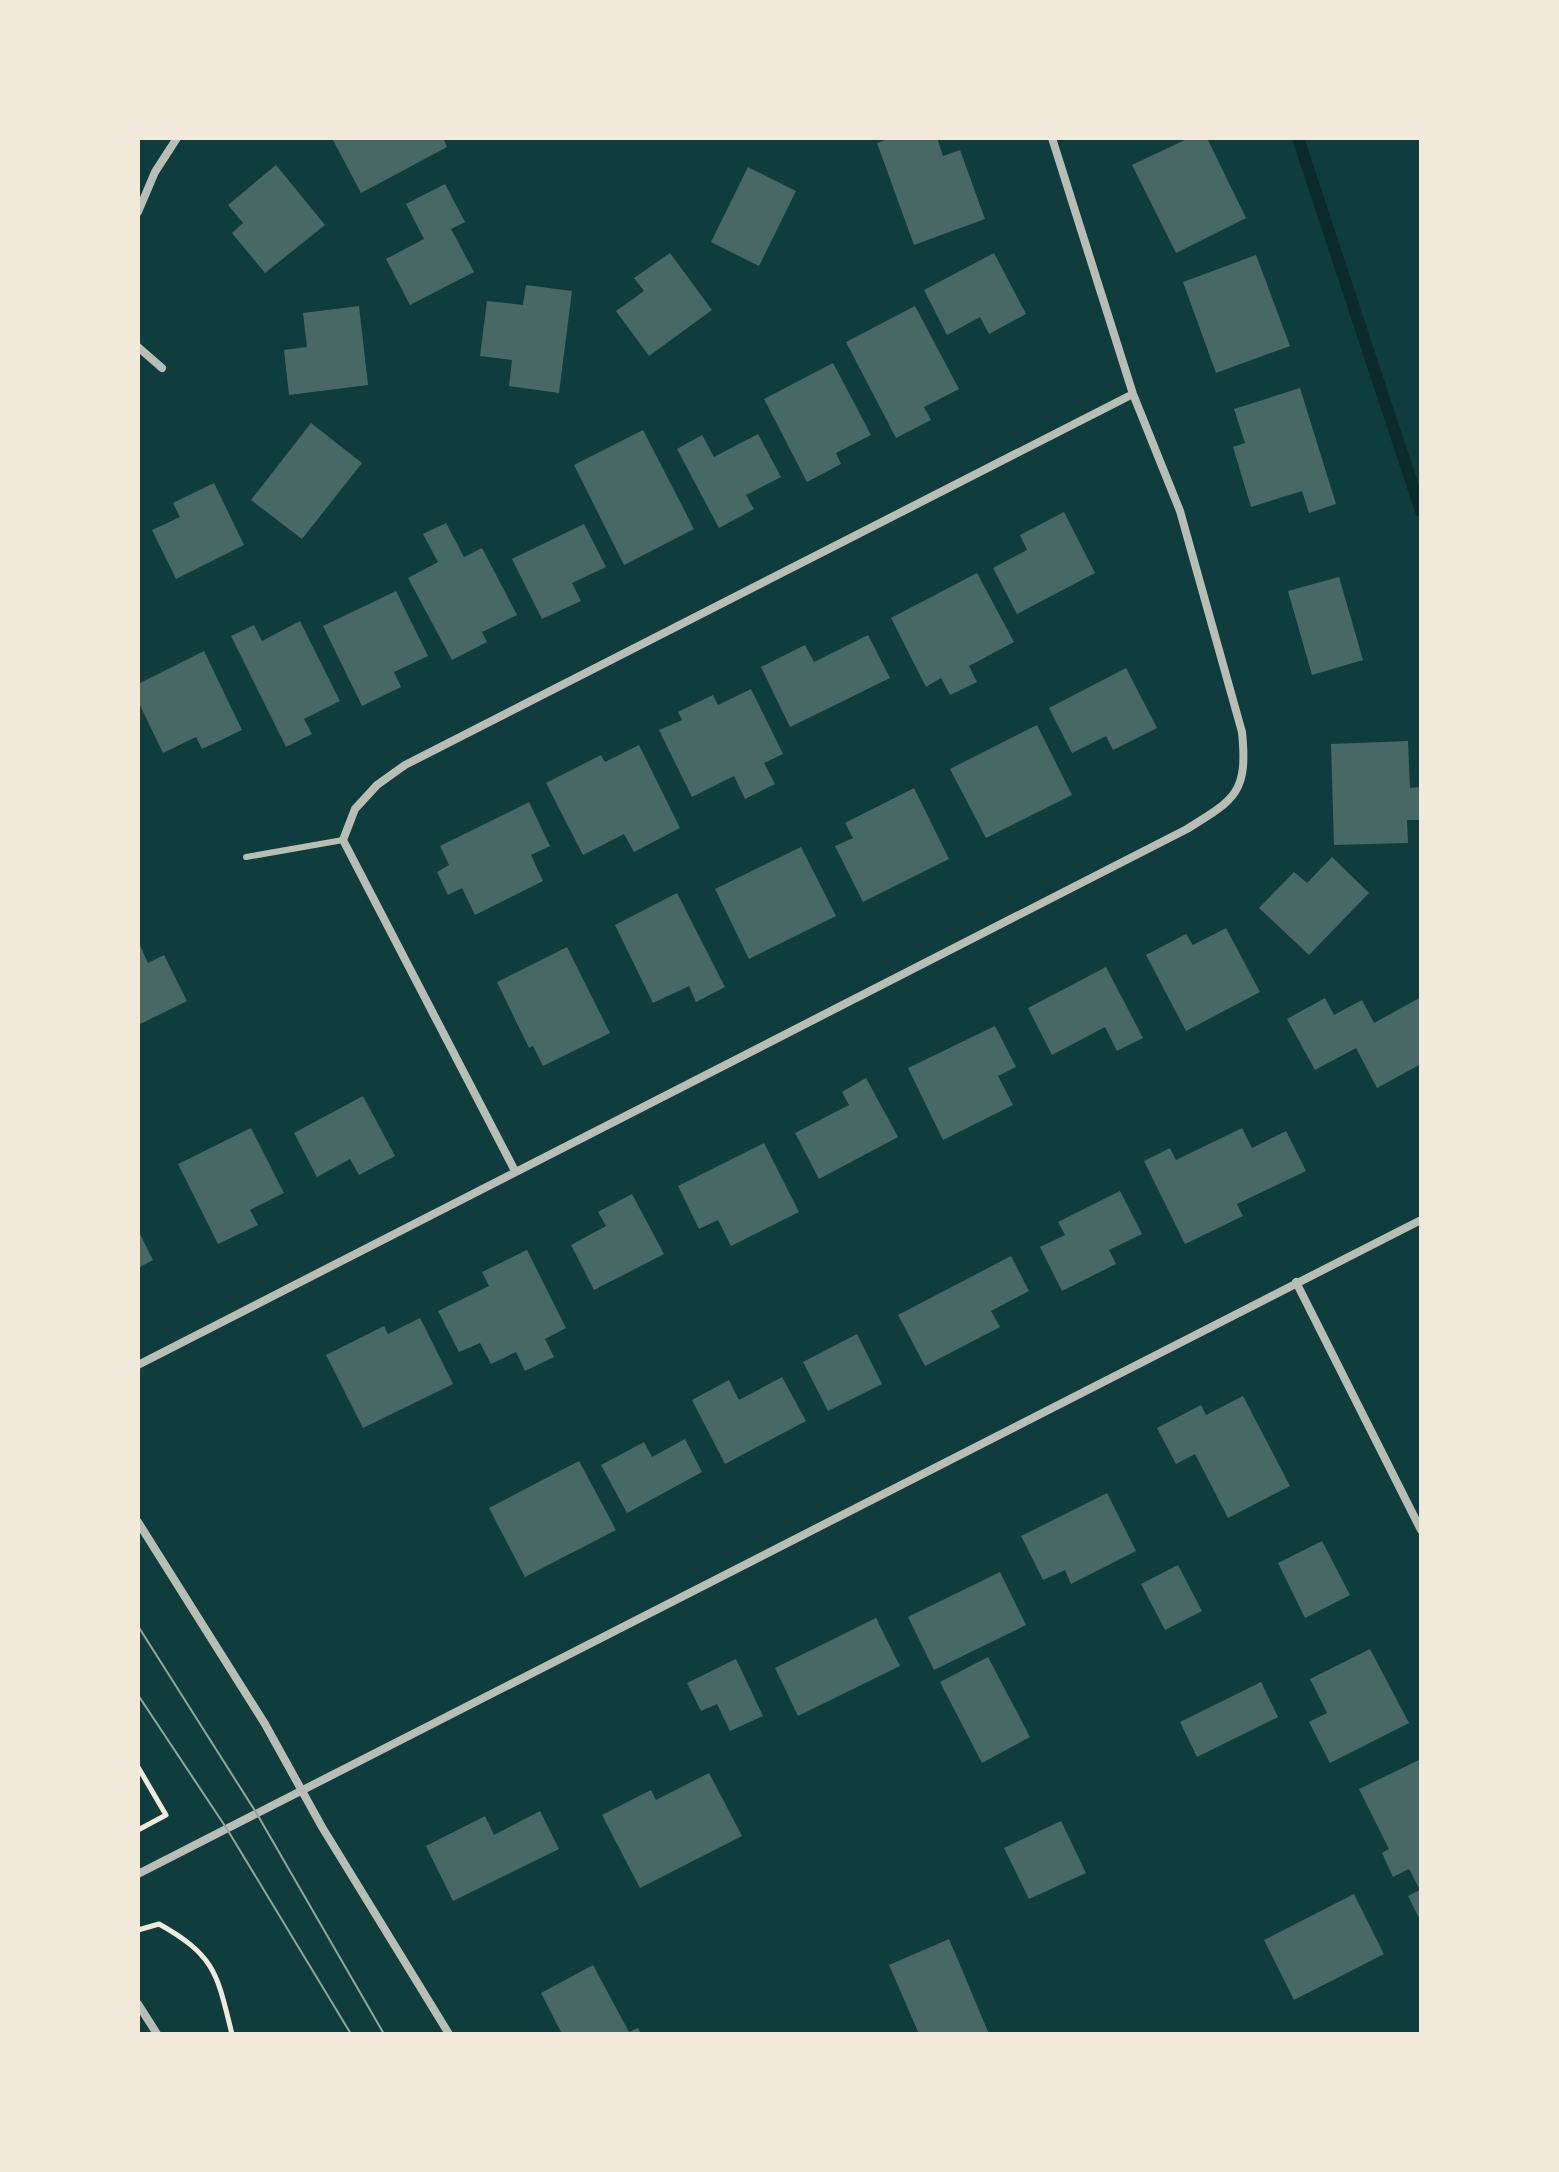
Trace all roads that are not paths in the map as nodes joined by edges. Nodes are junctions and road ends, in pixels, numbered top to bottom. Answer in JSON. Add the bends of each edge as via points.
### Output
{"nodes":[{"id":1,"x":177,"y":138,"type":"edge"},
{"id":2,"x":1052,"y":138,"type":"edge"},
{"id":3,"x":138,"y":212,"type":"edge"},
{"id":4,"x":138,"y":347,"type":"edge"},
{"id":5,"x":162,"y":368,"type":"dead end"},
{"id":6,"x":1133,"y":394,"type":"junction"},
{"id":7,"x":343,"y":840,"type":"junction"},
{"id":8,"x":246,"y":857,"type":"dead end"},
{"id":9,"x":515,"y":1171,"type":"junction"},
{"id":10,"x":1421,"y":1220,"type":"edge"},
{"id":11,"x":1296,"y":1282,"type":"junction"},
{"id":12,"x":138,"y":1365,"type":"edge"},
{"id":13,"x":138,"y":1522,"type":"edge"},
{"id":14,"x":1421,"y":1530,"type":"edge"},
{"id":15,"x":301,"y":1791,"type":"junction"},
{"id":16,"x":138,"y":1874,"type":"edge"},
{"id":17,"x":138,"y":2004,"type":"edge"},
{"id":18,"x":157,"y":2034,"type":"edge"},
{"id":19,"x":449,"y":2034,"type":"edge"}],
"edges":[{"from":1,"to":3,"type":"street"},
{"from":2,"to":6,"type":"street"},
{"from":4,"to":5,"type":"street"},
{"from":6,"to":7,"type":"street","via":[[405,765],[355,809]]},
{"from":6,"to":9,"type":"street","via":[[1180,511],[1242,732],[1245,763],[1238,793],[1187,829]]},
{"from":7,"to":8,"type":"lane"},
{"from":7,"to":9,"type":"street"},
{"from":9,"to":12,"type":"street"},
{"from":10,"to":11,"type":"street"},
{"from":11,"to":14,"type":"street"},
{"from":11,"to":15,"type":"street"},
{"from":13,"to":15,"type":"street"},
{"from":15,"to":16,"type":"street"},
{"from":15,"to":19,"type":"street"},
{"from":17,"to":18,"type":"street"}]}
